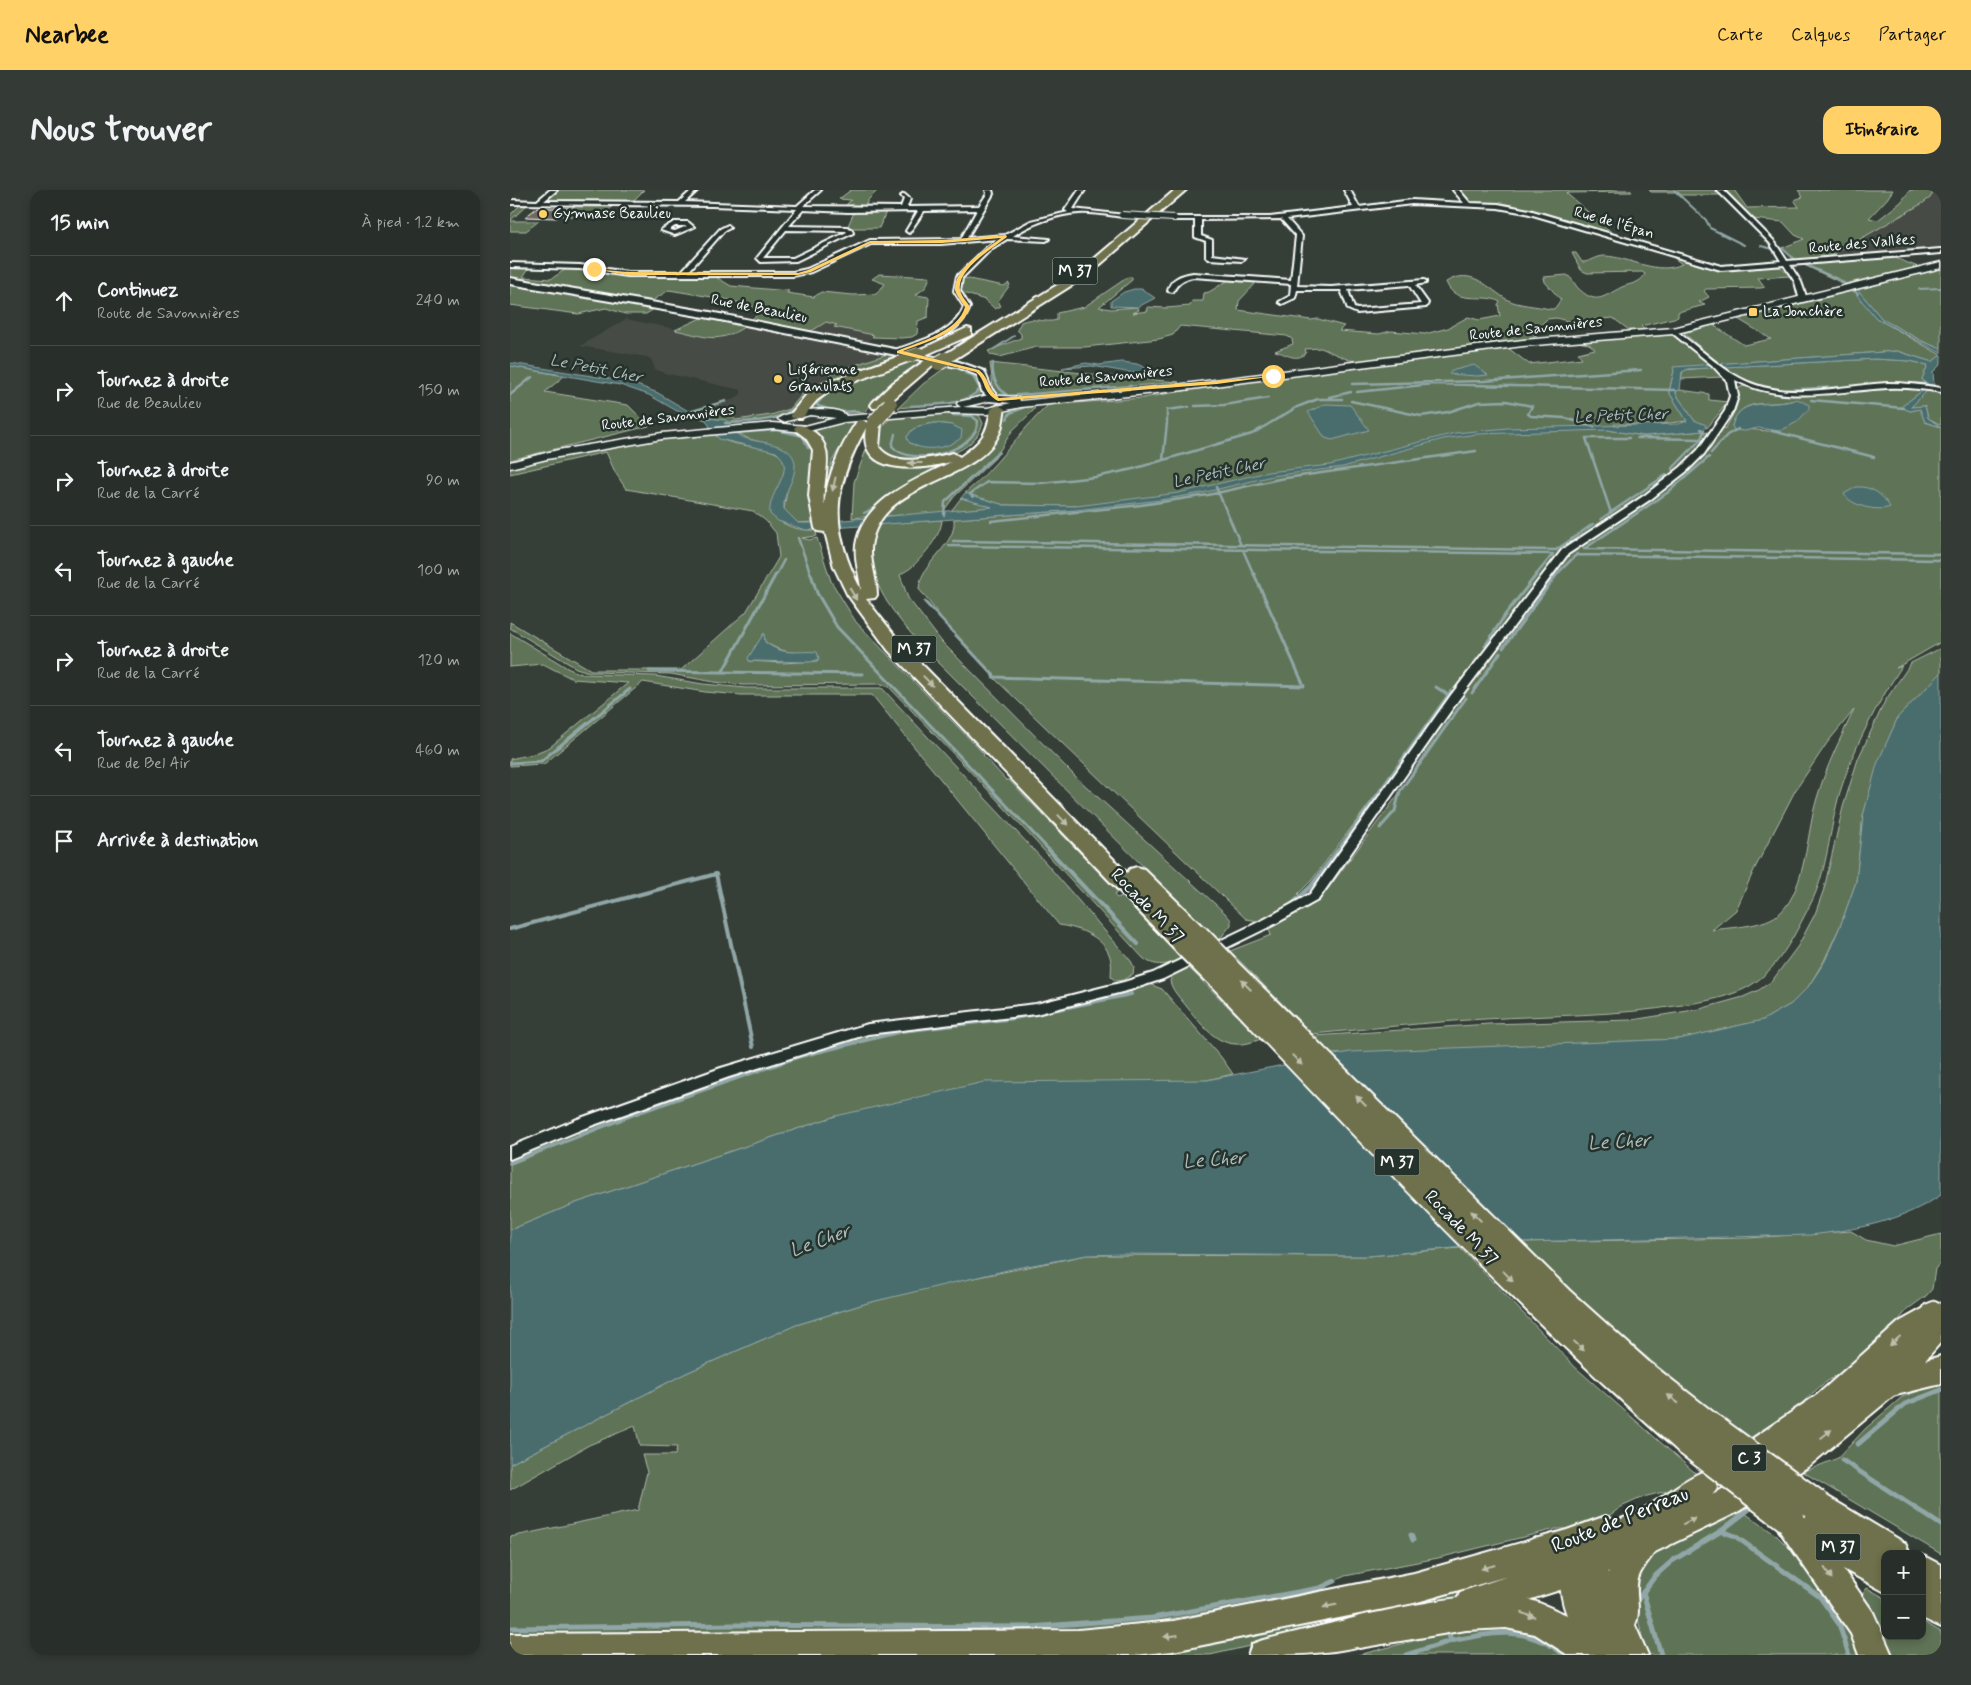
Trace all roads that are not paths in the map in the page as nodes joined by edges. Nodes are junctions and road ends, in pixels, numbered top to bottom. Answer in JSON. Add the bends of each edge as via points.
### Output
{"nodes":[{"id":1,"x":554,"y":190,"type":"edge"},
{"id":2,"x":695,"y":190,"type":"edge"},
{"id":3,"x":818,"y":190,"type":"edge"},
{"id":4,"x":989,"y":190,"type":"edge"},
{"id":5,"x":1082,"y":190,"type":"edge"},
{"id":6,"x":1172,"y":190,"type":"edge"},
{"id":7,"x":1181,"y":190,"type":"edge"},
{"id":8,"x":1347,"y":190,"type":"edge"},
{"id":9,"x":1456,"y":190,"type":"edge"},
{"id":10,"x":1720,"y":190,"type":"edge"},
{"id":11,"x":904,"y":196,"type":"dead end"},
{"id":12,"x":510,"y":202,"type":"edge"},
{"id":13,"x":539,"y":202,"type":"junction"},
{"id":14,"x":680,"y":204,"type":"junction"},
{"id":15,"x":701,"y":204,"type":"junction"},
{"id":16,"x":1469,"y":205,"type":"junction"},
{"id":17,"x":800,"y":208,"type":"junction"},
{"id":18,"x":982,"y":208,"type":"junction"},
{"id":19,"x":904,"y":209,"type":"junction"},
{"id":20,"x":922,"y":209,"type":"junction"},
{"id":21,"x":1357,"y":209,"type":"junction"},
{"id":22,"x":694,"y":211,"type":"dead end"},
{"id":23,"x":1072,"y":211,"type":"junction"},
{"id":24,"x":688,"y":217,"type":"dead end"},
{"id":25,"x":1283,"y":218,"type":"junction"},
{"id":26,"x":1198,"y":219,"type":"junction"},
{"id":27,"x":682,"y":224,"type":"dead end"},
{"id":28,"x":728,"y":227,"type":"dead end"},
{"id":29,"x":785,"y":228,"type":"junction"},
{"id":30,"x":909,"y":231,"type":"dead end"},
{"id":31,"x":1006,"y":236,"type":"junction"},
{"id":32,"x":964,"y":239,"type":"junction"},
{"id":33,"x":1046,"y":239,"type":"dead end"},
{"id":34,"x":1941,"y":251,"type":"edge"},
{"id":35,"x":1242,"y":259,"type":"dead end"},
{"id":36,"x":1786,"y":264,"type":"junction"},
{"id":37,"x":510,"y":265,"type":"edge"},
{"id":38,"x":1941,"y":265,"type":"edge"},
{"id":39,"x":684,"y":273,"type":"junction"},
{"id":40,"x":510,"y":281,"type":"edge"},
{"id":41,"x":1424,"y":282,"type":"dead end"},
{"id":42,"x":1411,"y":283,"type":"junction"},
{"id":43,"x":1294,"y":285,"type":"junction"},
{"id":44,"x":1852,"y":287,"type":"joint"},
{"id":45,"x":1344,"y":288,"type":"junction"},
{"id":46,"x":1171,"y":291,"type":"dead end"},
{"id":47,"x":1804,"y":299,"type":"junction"},
{"id":48,"x":1282,"y":302,"type":"dead end"},
{"id":49,"x":1016,"y":309,"type":"junction"},
{"id":50,"x":1673,"y":331,"type":"junction"},
{"id":51,"x":909,"y":354,"type":"junction"},
{"id":52,"x":938,"y":360,"type":"junction"},
{"id":53,"x":1720,"y":368,"type":"junction"},
{"id":54,"x":1732,"y":383,"type":"junction"},
{"id":55,"x":1742,"y":383,"type":"junction"},
{"id":56,"x":1941,"y":390,"type":"edge"},
{"id":57,"x":996,"y":401,"type":"junction"},
{"id":58,"x":979,"y":405,"type":"junction"},
{"id":59,"x":822,"y":419,"type":"junction"},
{"id":60,"x":796,"y":422,"type":"junction"},
{"id":61,"x":868,"y":424,"type":"junction"},
{"id":62,"x":510,"y":466,"type":"edge"},
{"id":63,"x":833,"y":531,"type":"junction"},
{"id":64,"x":869,"y":595,"type":"junction"},
{"id":65,"x":1002,"y":748,"type":"junction"},
{"id":66,"x":510,"y":1153,"type":"edge"},
{"id":67,"x":1939,"y":1315,"type":"edge"},
{"id":68,"x":1941,"y":1370,"type":"edge"},
{"id":69,"x":1888,"y":1383,"type":"junction"},
{"id":70,"x":1702,"y":1487,"type":"junction"},
{"id":71,"x":1803,"y":1511,"type":"junction"},
{"id":72,"x":1645,"y":1542,"type":"junction"},
{"id":73,"x":1886,"y":1550,"type":"edge"},
{"id":74,"x":1535,"y":1554,"type":"junction"},
{"id":75,"x":1579,"y":1569,"type":"junction"},
{"id":76,"x":1881,"y":1573,"type":"edge"},
{"id":77,"x":1926,"y":1574,"type":"edge"},
{"id":78,"x":1941,"y":1583,"type":"edge"},
{"id":79,"x":1926,"y":1601,"type":"edge"},
{"id":80,"x":1941,"y":1610,"type":"edge"},
{"id":81,"x":1359,"y":1632,"type":"junction"},
{"id":82,"x":510,"y":1649,"type":"edge"},
{"id":83,"x":1622,"y":1652,"type":"edge"},
{"id":84,"x":1263,"y":1655,"type":"edge"},
{"id":85,"x":1593,"y":1655,"type":"edge"},
{"id":86,"x":1876,"y":1655,"type":"edge"}],
"edges":[{"from":1,"to":13,"type":"street"},
{"from":2,"to":14,"type":"street"},
{"from":3,"to":17,"type":"street"},
{"from":4,"to":18,"type":"street"},
{"from":5,"to":23,"type":"street"},
{"from":6,"to":49,"type":"highway","name":"Rocade M 37","number":"M 37","via":[[1092,259]]},
{"from":7,"to":52,"type":"highway","name":"Rocade M 37","number":"M 37","via":[[1089,269]]},
{"from":8,"to":21,"type":"street"},
{"from":9,"to":16,"type":"street"},
{"from":10,"to":36,"type":"street","via":[[1733,206],[1766,234]]},
{"from":11,"to":19,"type":"street","via":[[907,199]]},
{"from":12,"to":13,"type":"street"},
{"from":13,"to":14,"type":"street"},
{"from":14,"to":15,"type":"street"},
{"from":15,"to":17,"type":"street"},
{"from":15,"to":22,"type":"street"},
{"from":16,"to":21,"type":"street","name":"Rue de l'Épan","via":[[1408,202]]},
{"from":16,"to":36,"type":"street","name":"Rue de l'Épan","via":[[1526,211],[1716,267]]},
{"from":17,"to":19,"type":"street"},
{"from":17,"to":29,"type":"street"},
{"from":18,"to":20,"type":"street"},
{"from":18,"to":32,"type":"street"},
{"from":19,"to":20,"type":"street"},
{"from":20,"to":30,"type":"street"},
{"from":21,"to":25,"type":"street","name":"Rue de l'Épan"},
{"from":23,"to":26,"type":"street","name":"Rue de l'Épan","bridge":true},
{"from":23,"to":31,"type":"street","name":"Rue de l'Épan","via":[[1033,222]]},
{"from":24,"to":27,"type":"street"},
{"from":25,"to":26,"type":"street","name":"Rue de l'Épan"},
{"from":25,"to":43,"type":"street","via":[[1299,236]]},
{"from":26,"to":35,"type":"street","via":[[1198,237],[1209,240],[1210,257]]},
{"from":28,"to":39,"type":"street"},
{"from":29,"to":29,"type":"street","via":[[761,260],[794,260],[850,232],[847,229]]},
{"from":31,"to":32,"type":"street"},
{"from":31,"to":33,"type":"street"},
{"from":31,"to":51,"type":"street","via":[[976,259],[959,278],[957,291],[968,307],[964,317]]},
{"from":32,"to":39,"type":"street","via":[[870,242],[798,274]]},
{"from":34,"to":36,"type":"street","name":"Route des Vallées"},
{"from":36,"to":47,"type":"street"},
{"from":37,"to":39,"type":"street","via":[[580,267],[628,274]]},
{"from":38,"to":44,"type":"main road","name":"Route des Vallées"},
{"from":40,"to":51,"type":"street","name":"Rue de Beaulieu","via":[[710,315]]},
{"from":41,"to":42,"type":"street"},
{"from":42,"to":45,"type":"street"},
{"from":42,"to":45,"type":"street","via":[[1424,306],[1357,311],[1351,309]]},
{"from":43,"to":45,"type":"street"},
{"from":43,"to":46,"type":"street","via":[[1193,276],[1172,285]]},
{"from":43,"to":48,"type":"street","via":[[1292,299]]},
{"from":44,"to":47,"type":"main road","name":"Route de Savonnières"},
{"from":47,"to":50,"type":"main road","name":"Route de Savonnières"},
{"from":49,"to":51,"type":"highway"},
{"from":49,"to":52,"type":"highway","name":"Rocade M 37","number":"M 37"},
{"from":50,"to":53,"type":"street"},
{"from":50,"to":57,"type":"main road","name":"Route de Savonnières","via":[[1523,343],[1217,383],[1029,403]]},
{"from":51,"to":57,"type":"street","name":"Rue de Beaulieu","via":[[977,371]]},
{"from":51,"to":60,"type":"highway","via":[[825,388],[812,397]]},
{"from":52,"to":61,"type":"highway","name":"Rocade M 37","number":"M 37","via":[[884,405]]},
{"from":53,"to":54,"type":"street"},
{"from":53,"to":55,"type":"street"},
{"from":54,"to":55,"type":"street"},
{"from":54,"to":66,"type":"street","via":[[1734,396],[1728,411],[1701,452],[1666,484],[1565,552],[1455,697],[1314,897],[1158,976],[1125,987],[1036,1009],[868,1029],[726,1072],[580,1124]]},
{"from":55,"to":56,"type":"street","via":[[1761,390],[1791,393],[1904,385]]},
{"from":57,"to":58,"type":"main road","name":"Route de Savonnières"},
{"from":57,"to":58,"type":"street"},
{"from":57,"to":64,"type":"highway","via":[[995,429],[984,445],[966,459],[902,493],[877,516],[866,534],[864,555],[870,582]]},
{"from":58,"to":59,"type":"main road"},
{"from":58,"to":61,"type":"highway","one_way":true,"via":[[987,421],[986,429],[974,445],[955,456],[929,462],[900,462],[879,455],[871,444]]},
{"from":59,"to":60,"type":"main road"},
{"from":59,"to":60,"type":"main road","via":[[810,412]]},
{"from":60,"to":62,"type":"main road","name":"Route de Savonnières","via":[[709,429],[618,442]]},
{"from":60,"to":63,"type":"highway","via":[[813,437],[820,451],[816,496]]},
{"from":61,"to":63,"type":"highway","name":"Rocade M 37","number":"M 37","via":[[846,450],[838,470],[832,495]]},
{"from":63,"to":64,"type":"highway","name":"Rocade M 37","number":"M 37"},
{"from":63,"to":65,"type":"highway","name":"Rocade M 37","number":"M 37","one_way":true,"via":[[849,587],[868,616],[894,646]]},
{"from":64,"to":65,"type":"highway","name":"Rocade M 37","number":"M 37"},
{"from":65,"to":71,"type":"highway","name":"Rocade M 37","number":"M 37","bridge":true,"via":[[1552,1306],[1627,1390],[1700,1436]]},
{"from":67,"to":69,"type":"main road","name":"Route de Perreau","number":"C 3","via":[[1932,1333]]},
{"from":67,"to":70,"type":"main road","name":"Route de Perreau","number":"C 3","one_way":true,"via":[[1909,1328],[1837,1396],[1778,1440]]},
{"from":68,"to":69,"type":"highway"},
{"from":72,"to":69,"type":"main road","name":"Route de Perreau","number":"C 3","one_way":true,"via":[[1726,1503],[1783,1466]]},
{"from":70,"to":74,"type":"main road","name":"Route de Perreau","number":"C 3","via":[[1598,1534]]},
{"from":70,"to":75,"type":"highway","via":[[1659,1516],[1589,1551]]},
{"from":71,"to":73,"type":"highway","name":"Rocade M 37","number":"M 37"},
{"from":71,"to":76,"type":"highway","name":"Rocade M 37","number":"M 37"},
{"from":71,"to":86,"type":"highway","one_way":true},
{"from":72,"to":75,"type":"main road","name":"Route de Perreau","number":"C 3"},
{"from":72,"to":83,"type":"highway","via":[[1625,1567],[1621,1578]]},
{"from":74,"to":75,"type":"highway"},
{"from":74,"to":82,"type":"main road","name":"Route de Perreau","number":"C 3","one_way":true,"via":[[1414,1588],[1293,1614],[1173,1636],[1116,1642],[1068,1646]]},
{"from":75,"to":81,"type":"main road","name":"Route de Perreau","number":"C 3","via":[[1481,1601]]},
{"from":75,"to":83,"type":"highway","via":[[1576,1590],[1580,1606]]},
{"from":77,"to":78,"type":"highway"},
{"from":79,"to":80,"type":"highway"},
{"from":81,"to":84,"type":"main road","name":"Route de Perreau","number":"C 3"},
{"from":81,"to":85,"type":"highway","one_way":true,"via":[[1486,1610],[1509,1610],[1563,1630]]}]}
